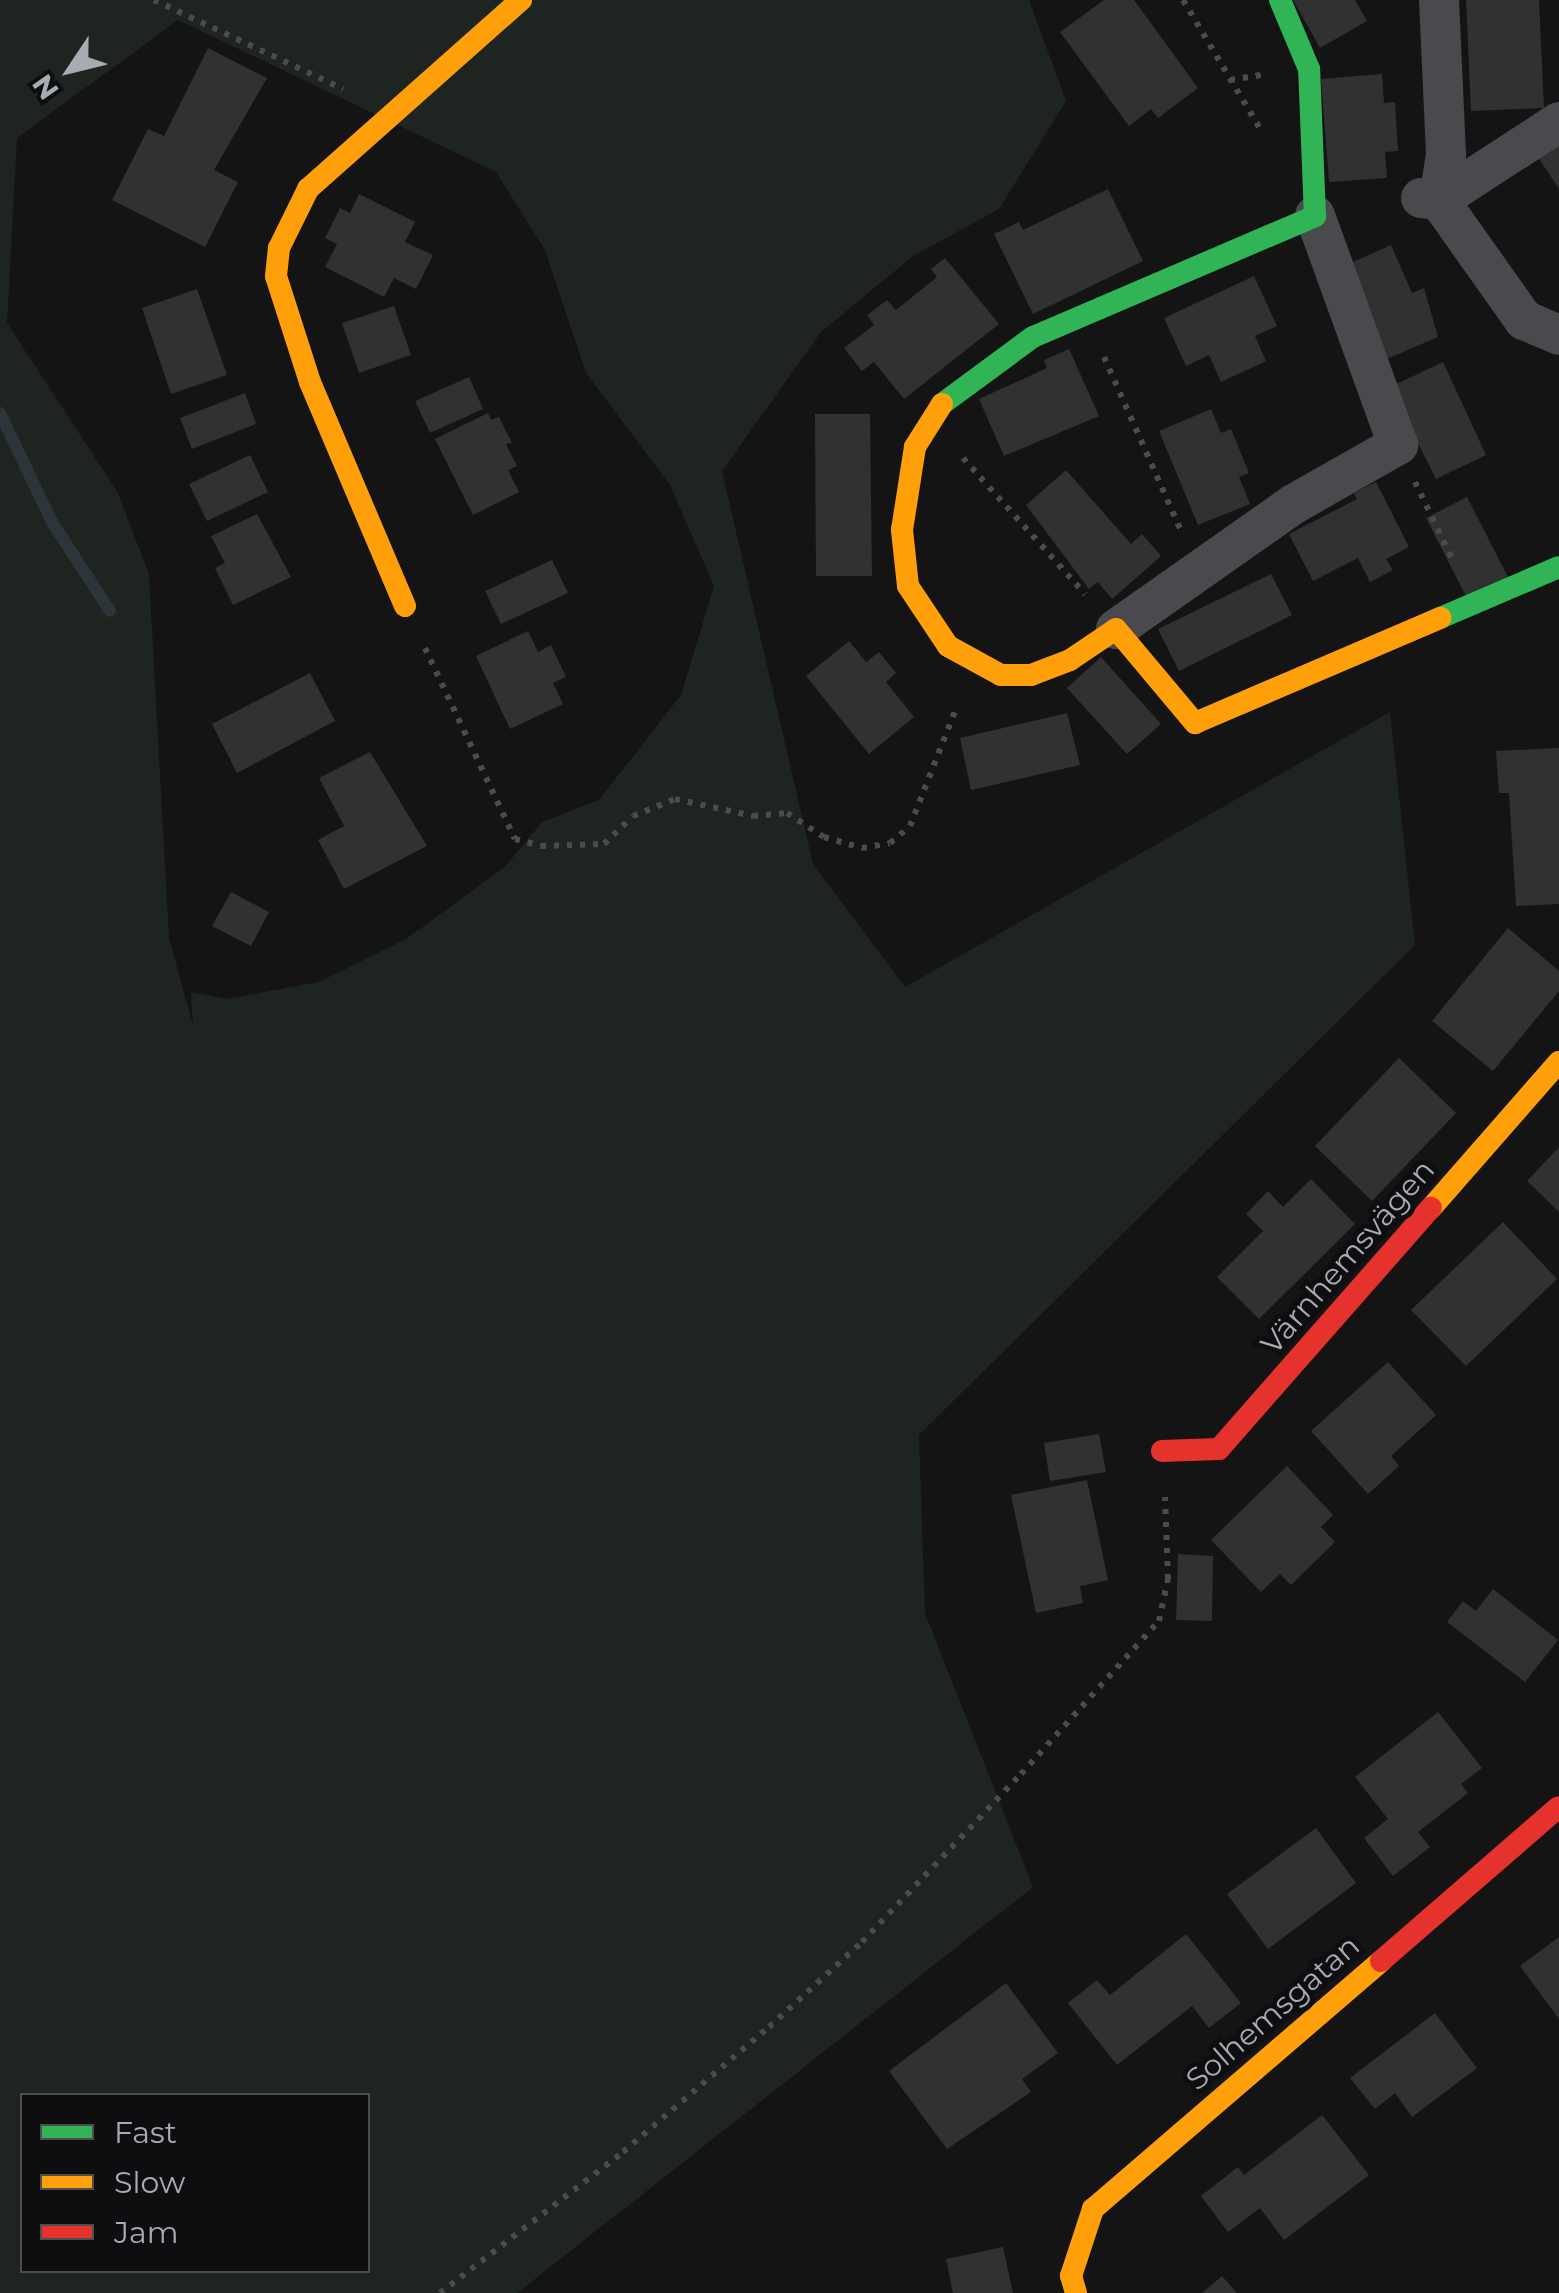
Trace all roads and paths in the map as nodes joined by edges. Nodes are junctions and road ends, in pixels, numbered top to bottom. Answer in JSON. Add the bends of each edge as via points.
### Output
{"nodes":[{"id":1,"x":154,"y":0,"type":"edge"},
{"id":2,"x":521,"y":0,"type":"edge"},
{"id":3,"x":1183,"y":0,"type":"edge"},
{"id":4,"x":1280,"y":0,"type":"edge"},
{"id":5,"x":1439,"y":0,"type":"edge"},
{"id":6,"x":382,"y":117,"type":"junction"},
{"id":7,"x":1559,"y":122,"type":"edge"},
{"id":8,"x":1268,"y":140,"type":"dead end"},
{"id":9,"x":1430,"y":199,"type":"junction"},
{"id":10,"x":1315,"y":216,"type":"junction"},
{"id":11,"x":1086,"y":314,"type":"junction"},
{"id":12,"x":1559,"y":335,"type":"edge"},
{"id":13,"x":928,"y":419,"type":"junction"},
{"id":14,"x":1398,"y":445,"type":"junction"},
{"id":15,"x":1559,"y":567,"type":"edge"},
{"id":16,"x":1200,"y":575,"type":"junction"},
{"id":17,"x":1472,"y":602,"type":"junction"},
{"id":18,"x":405,"y":606,"type":"joint"},
{"id":19,"x":1116,"y":628,"type":"junction"},
{"id":20,"x":979,"y":664,"type":"junction"},
{"id":21,"x":1559,"y":1062,"type":"edge"},
{"id":22,"x":1162,"y":1451,"type":"joint"},
{"id":23,"x":1559,"y":1806,"type":"edge"},
{"id":24,"x":440,"y":2293,"type":"edge"},
{"id":25,"x":1076,"y":2293,"type":"edge"}],
"edges":[{"from":1,"to":6,"type":"path","via":[[333,83]]},
{"from":2,"to":6,"type":"street"},
{"from":3,"to":8,"type":"path"},
{"from":4,"to":10,"type":"street","via":[[1309,69]]},
{"from":5,"to":9,"type":"street","via":[[1446,154]]},
{"from":6,"to":18,"type":"street","via":[[308,189],[288,222],[276,276],[310,382]]},
{"from":7,"to":9,"type":"street"},
{"from":9,"to":12,"type":"street","via":[[1524,320]]},
{"from":10,"to":11,"type":"street"},
{"from":10,"to":14,"type":"street"},
{"from":11,"to":13,"type":"street","via":[[998,356]]},
{"from":11,"to":16,"type":"path"},
{"from":13,"to":19,"type":"path"},
{"from":13,"to":20,"type":"street","via":[[915,447],[902,530],[908,586],[948,646]]},
{"from":14,"to":16,"type":"street","via":[[1294,504]]},
{"from":14,"to":17,"type":"path"},
{"from":15,"to":17,"type":"street"},
{"from":16,"to":19,"type":"street"},
{"from":17,"to":19,"type":"street","via":[[1195,724]]},
{"from":18,"to":20,"type":"path","via":[[515,840],[541,846],[604,844],[633,816],[674,800],[752,816],[787,813],[824,838],[862,848],[890,843],[910,826],[941,735]]},
{"from":19,"to":20,"type":"street","via":[[1070,660],[1031,674],[1001,675]]},
{"from":21,"to":22,"type":"street","name":"Värnhemsvägen","via":[[1219,1449]]},
{"from":22,"to":24,"type":"path","via":[[1168,1580],[1158,1621],[862,1942],[623,2152]]},
{"from":23,"to":25,"type":"street","name":"Solhemsgatan","via":[[1093,2209],[1071,2276]]}]}
